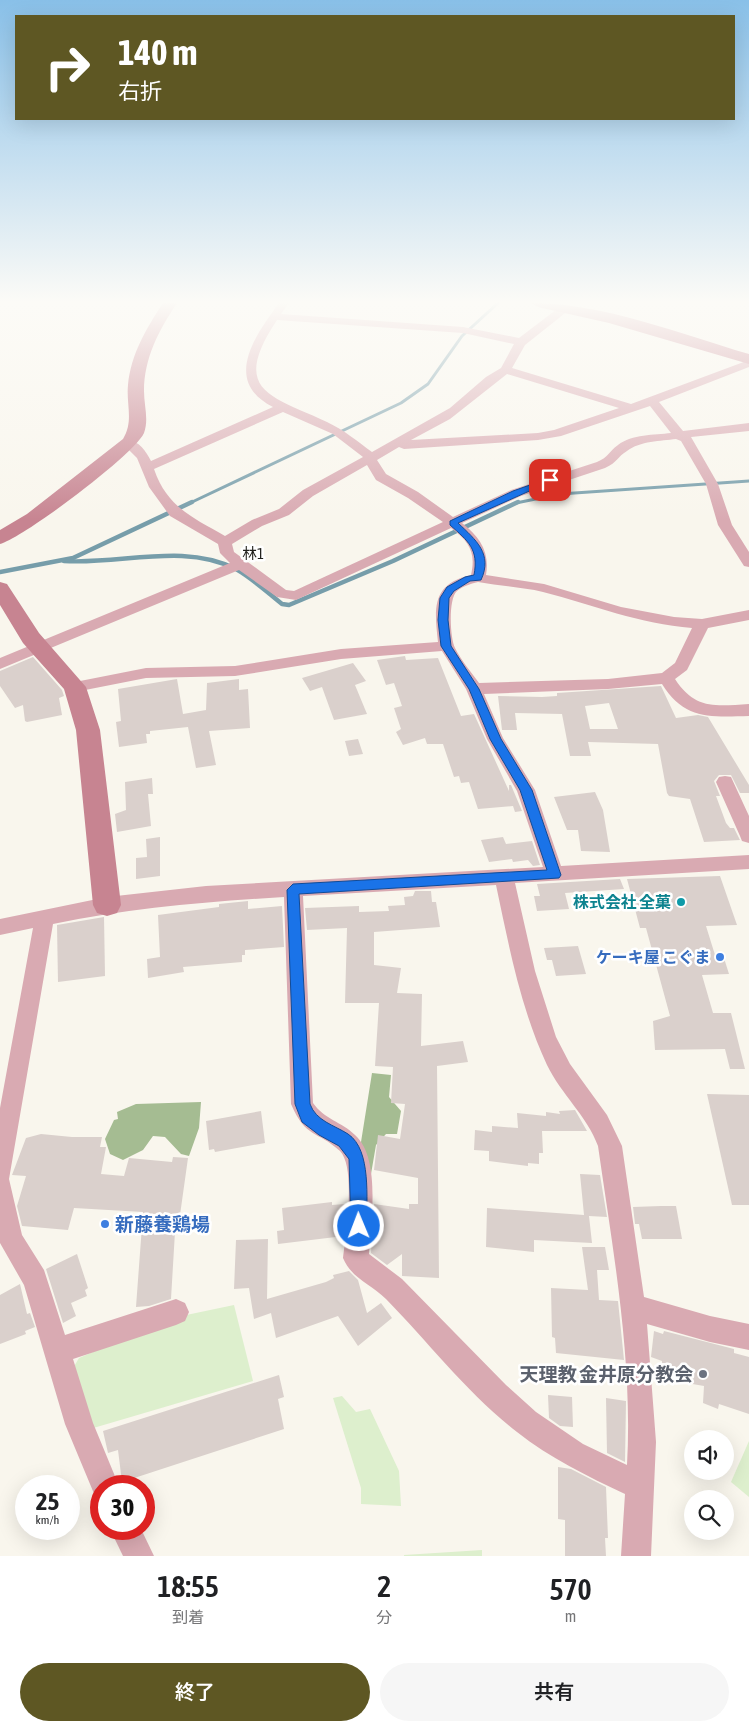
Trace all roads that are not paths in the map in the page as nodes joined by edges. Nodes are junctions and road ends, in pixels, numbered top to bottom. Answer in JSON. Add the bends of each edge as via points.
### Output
{"nodes":[{"id":1,"x":138,"y":376,"type":"edge"},
{"id":2,"x":251,"y":376,"type":"edge"},
{"id":3,"x":497,"y":376,"type":"edge"},
{"id":4,"x":524,"y":376,"type":"edge"},
{"id":5,"x":714,"y":376,"type":"edge"},
{"id":6,"x":652,"y":401,"type":"junction"},
{"id":7,"x":284,"y":407,"type":"junction"},
{"id":8,"x":631,"y":408,"type":"junction"},
{"id":9,"x":749,"y":428,"type":"edge"},
{"id":10,"x":683,"y":437,"type":"junction"},
{"id":11,"x":128,"y":444,"type":"junction"},
{"id":12,"x":393,"y":447,"type":"junction"},
{"id":13,"x":371,"y":459,"type":"junction"},
{"id":14,"x":147,"y":467,"type":"junction"},
{"id":15,"x":453,"y":523,"type":"junction"},
{"id":16,"x":0,"y":538,"type":"edge"},
{"id":17,"x":225,"y":542,"type":"junction"},
{"id":18,"x":749,"y":563,"type":"edge"},
{"id":19,"x":240,"y":564,"type":"junction"},
{"id":20,"x":478,"y":578,"type":"junction"},
{"id":21,"x":0,"y":588,"type":"edge"},
{"id":22,"x":749,"y":615,"type":"edge"},
{"id":23,"x":702,"y":624,"type":"junction"},
{"id":24,"x":446,"y":646,"type":"junction"},
{"id":25,"x":41,"y":648,"type":"junction"},
{"id":26,"x":0,"y":664,"type":"edge"},
{"id":27,"x":666,"y":678,"type":"junction"},
{"id":28,"x":75,"y":687,"type":"junction"},
{"id":29,"x":474,"y":689,"type":"junction"},
{"id":30,"x":749,"y":710,"type":"edge"},
{"id":31,"x":725,"y":782,"type":"dead end"},
{"id":32,"x":749,"y":836,"type":"edge"},
{"id":33,"x":749,"y":862,"type":"edge"},
{"id":34,"x":555,"y":875,"type":"junction"},
{"id":35,"x":504,"y":878,"type":"junction"},
{"id":36,"x":293,"y":890,"type":"junction"},
{"id":37,"x":107,"y":905,"type":"junction"},
{"id":38,"x":45,"y":916,"type":"junction"},
{"id":39,"x":0,"y":926,"type":"edge"},
{"id":40,"x":0,"y":1173,"type":"edge"},
{"id":41,"x":0,"y":1186,"type":"edge"},
{"id":42,"x":633,"y":1310,"type":"junction"},
{"id":43,"x":176,"y":1312,"type":"dead end"},
{"id":44,"x":749,"y":1337,"type":"edge"},
{"id":45,"x":57,"y":1351,"type":"junction"},
{"id":46,"x":100,"y":1475,"type":"edge"},
{"id":47,"x":640,"y":1486,"type":"junction"},
{"id":48,"x":131,"y":1540,"type":"edge"},
{"id":49,"x":139,"y":1556,"type":"edge"},
{"id":50,"x":636,"y":1556,"type":"edge"}],
"edges":[{"from":1,"to":11,"type":"street","via":[[135,396],[140,423]]},
{"from":2,"to":7,"type":"street","via":[[257,391]]},
{"from":3,"to":12,"type":"street","via":[[446,416]]},
{"from":4,"to":8,"type":"street"},
{"from":5,"to":6,"type":"street"},
{"from":6,"to":8,"type":"street"},
{"from":6,"to":10,"type":"street"},
{"from":7,"to":13,"type":"street","via":[[338,433]]},
{"from":7,"to":14,"type":"street"},
{"from":8,"to":12,"type":"street","via":[[541,437],[449,440]]},
{"from":9,"to":10,"type":"street"},
{"from":10,"to":15,"type":"street","via":[[653,438],[629,444],[612,460],[601,465],[536,485]]},
{"from":10,"to":18,"type":"street","via":[[712,484],[725,525]]},
{"from":11,"to":14,"type":"street","via":[[140,450]]},
{"from":11,"to":16,"type":"street","via":[[34,518]]},
{"from":12,"to":13,"type":"street"},
{"from":13,"to":15,"type":"street","via":[[381,477]]},
{"from":13,"to":17,"type":"street","via":[[308,493],[284,512]]},
{"from":14,"to":17,"type":"street","via":[[156,488],[175,513]]},
{"from":15,"to":19,"type":"street","via":[[296,596],[282,594]]},
{"from":15,"to":20,"type":"street","via":[[465,532],[480,553]]},
{"from":17,"to":19,"type":"street","via":[[227,553]]},
{"from":19,"to":25,"type":"street"},
{"from":20,"to":23,"type":"street","via":[[544,588],[619,611]]},
{"from":20,"to":24,"type":"street","via":[[460,582],[450,589],[445,598]]},
{"from":21,"to":25,"type":"street","via":[[24,629]]},
{"from":22,"to":23,"type":"street"},
{"from":23,"to":27,"type":"street","via":[[681,666]]},
{"from":24,"to":28,"type":"street","via":[[341,654],[235,671],[146,673]]},
{"from":24,"to":29,"type":"street"},
{"from":25,"to":26,"type":"street"},
{"from":25,"to":28,"type":"street"},
{"from":27,"to":29,"type":"street","via":[[608,684]]},
{"from":27,"to":30,"type":"street","via":[[674,694],[698,708],[709,711]]},
{"from":28,"to":37,"type":"street","via":[[88,730]]},
{"from":29,"to":34,"type":"street","via":[[495,739],[526,790]]},
{"from":31,"to":32,"type":"street"},
{"from":33,"to":34,"type":"street"},
{"from":34,"to":35,"type":"street"},
{"from":35,"to":36,"type":"street"},
{"from":35,"to":42,"type":"street","via":[[538,1021],[557,1062],[596,1116],[610,1146]]},
{"from":36,"to":37,"type":"street","via":[[206,894]]},
{"from":36,"to":47,"type":"street","via":[[302,1104],[307,1116],[344,1140],[357,1156],[359,1226],[356,1258],[393,1288],[526,1422],[573,1454]]},
{"from":37,"to":38,"type":"street"},
{"from":38,"to":39,"type":"street"},
{"from":38,"to":40,"type":"street"},
{"from":41,"to":45,"type":"street","via":[[11,1240],[35,1279]]},
{"from":42,"to":44,"type":"street"},
{"from":42,"to":47,"type":"street","via":[[642,1442]]},
{"from":43,"to":45,"type":"street"},
{"from":45,"to":46,"type":"street","via":[[78,1424]]},
{"from":47,"to":50,"type":"street"},
{"from":48,"to":49,"type":"street"}]}
